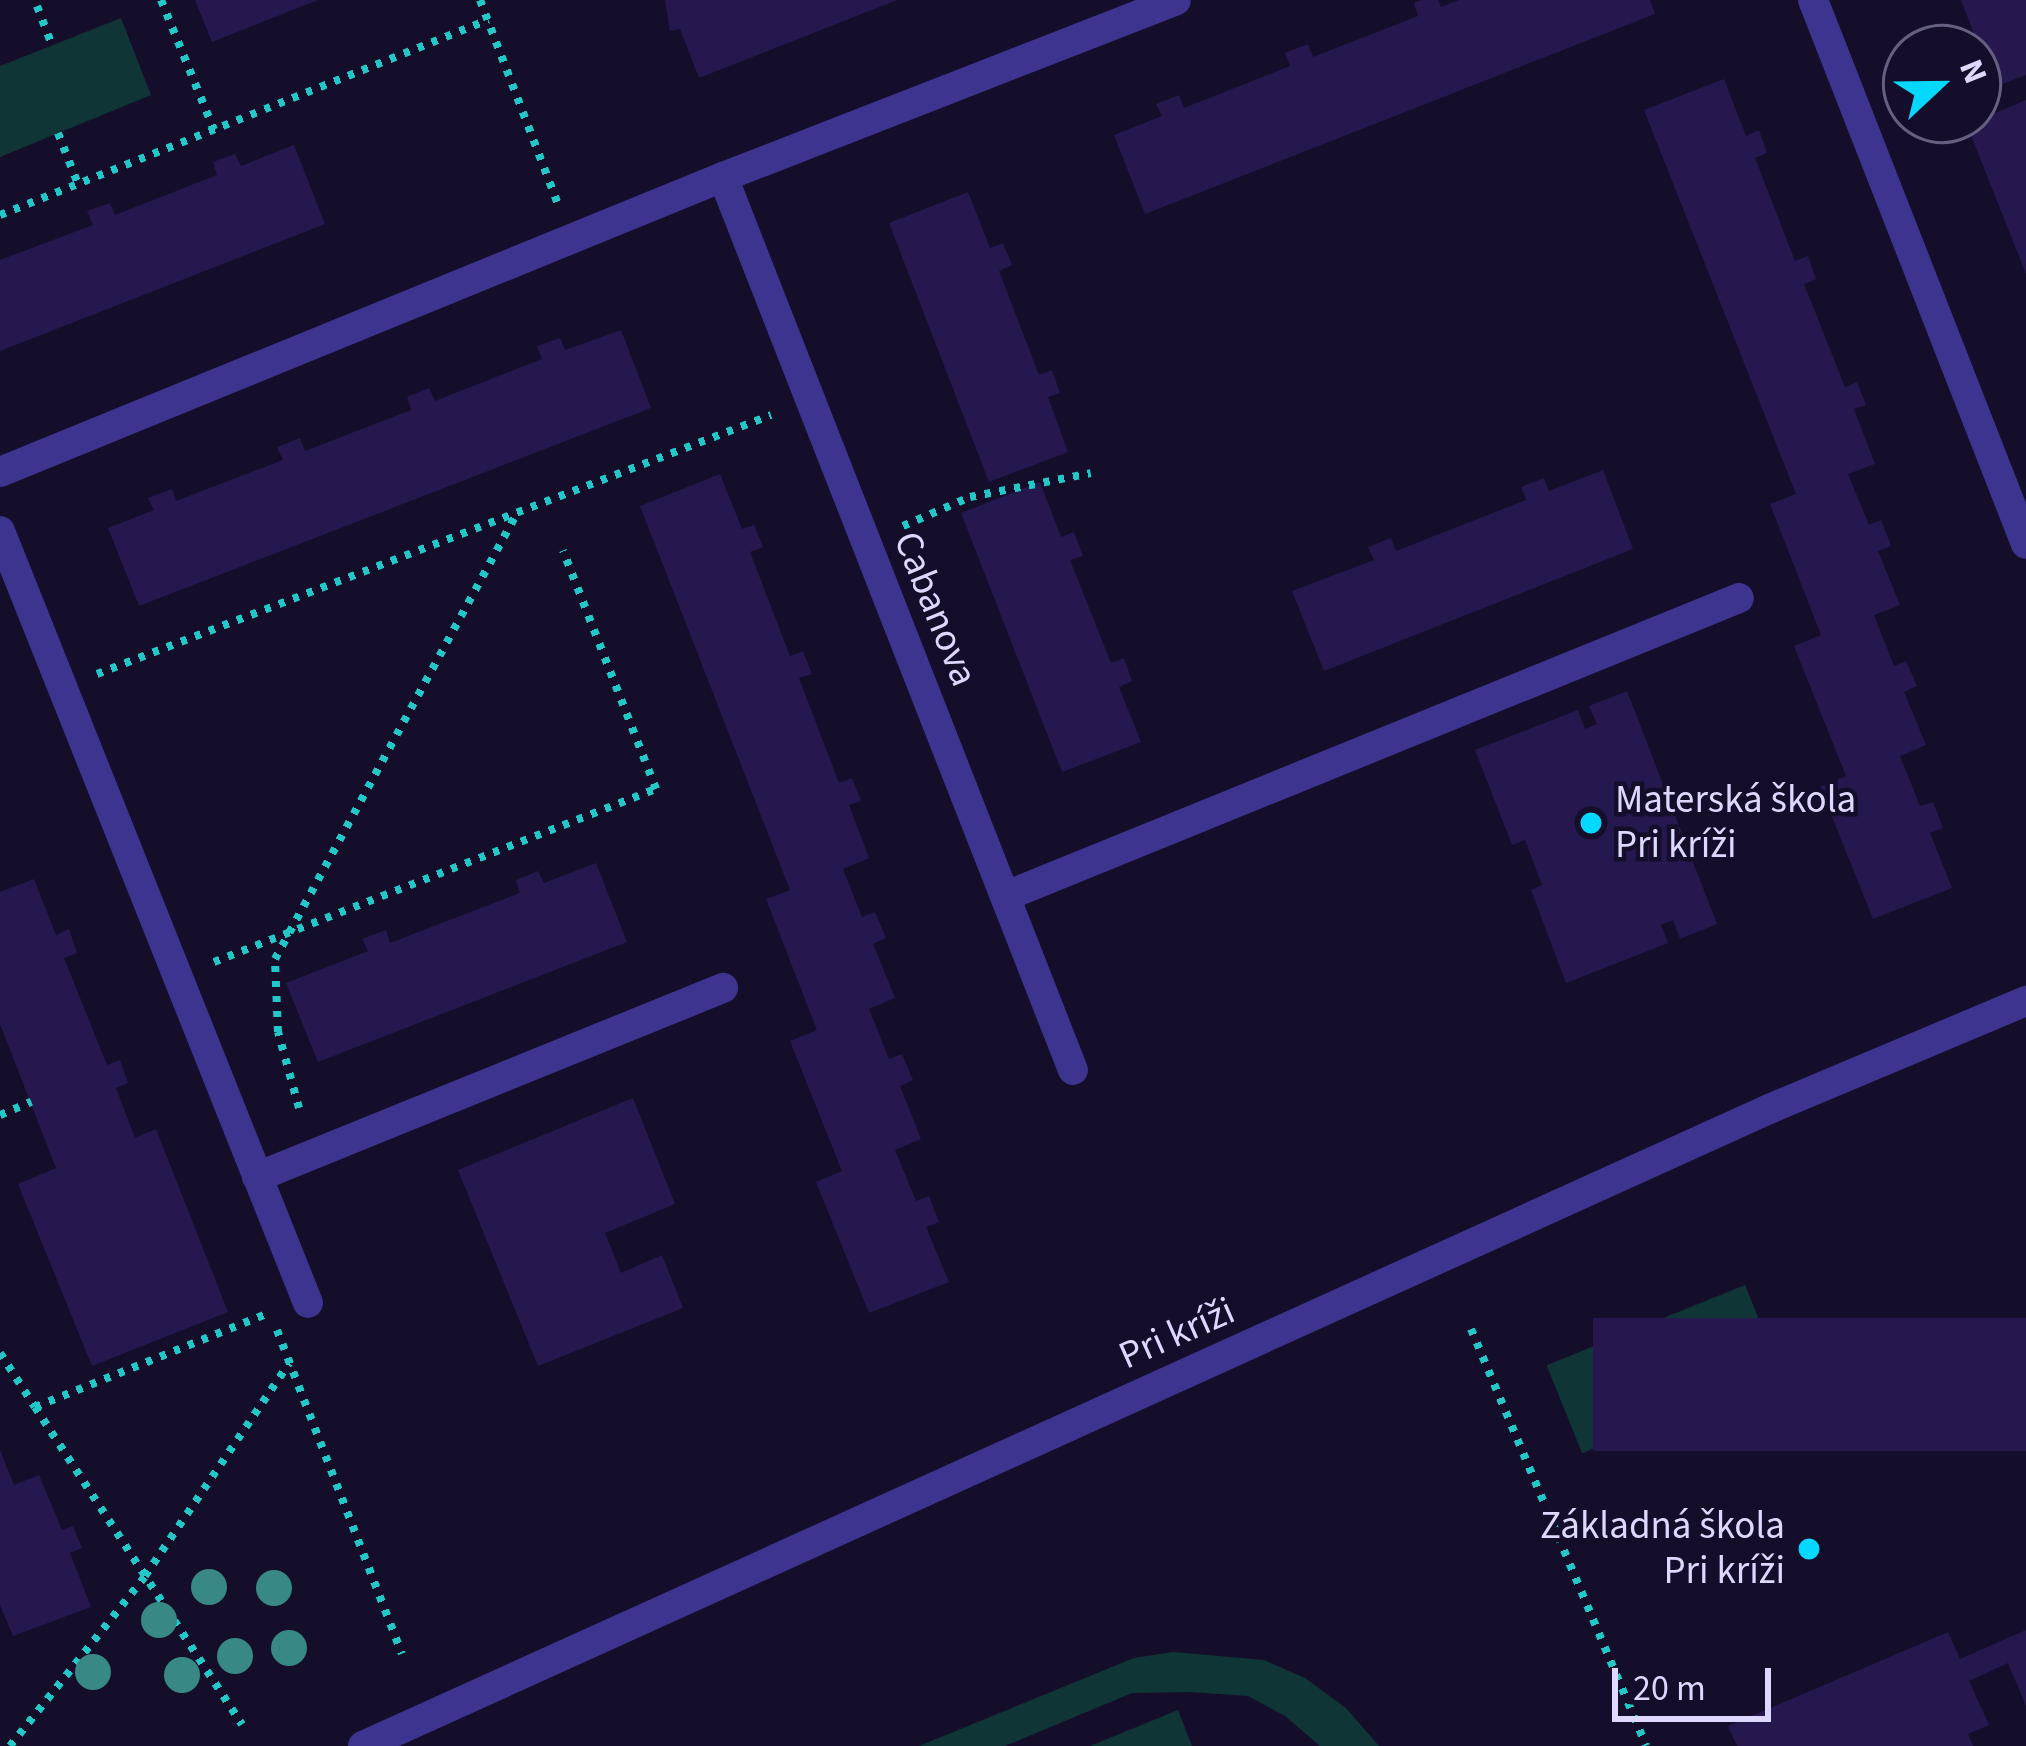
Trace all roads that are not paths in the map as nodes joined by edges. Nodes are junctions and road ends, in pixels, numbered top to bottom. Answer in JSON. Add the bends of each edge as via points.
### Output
{"nodes":[{"id":1,"x":1176,"y":0,"type":"edge"},
{"id":2,"x":1813,"y":0,"type":"edge"},
{"id":3,"x":723,"y":177,"type":"junction"},
{"id":4,"x":0,"y":472,"type":"edge"},
{"id":5,"x":2020,"y":509,"type":"edge"},
{"id":6,"x":0,"y":531,"type":"edge"},
{"id":7,"x":2026,"y":544,"type":"edge"},
{"id":8,"x":1738,"y":598,"type":"dead end"},
{"id":9,"x":1006,"y":896,"type":"junction"},
{"id":10,"x":723,"y":988,"type":"dead end"},
{"id":11,"x":2026,"y":1001,"type":"edge"},
{"id":12,"x":1073,"y":1070,"type":"dead end"},
{"id":13,"x":257,"y":1177,"type":"junction"},
{"id":14,"x":308,"y":1303,"type":"dead end"},
{"id":15,"x":363,"y":1746,"type":"edge"}],
"edges":[{"from":1,"to":3,"type":"street"},
{"from":2,"to":5,"type":"street"},
{"from":3,"to":4,"type":"street"},
{"from":3,"to":9,"type":"street","name":"Cabanova"},
{"from":5,"to":7,"type":"street"},
{"from":6,"to":13,"type":"street"},
{"from":8,"to":9,"type":"street"},
{"from":9,"to":12,"type":"street","name":"Cabanova"},
{"from":10,"to":13,"type":"street"},
{"from":11,"to":15,"type":"street","name":"Pri kríži","via":[[1727,1128]]},
{"from":13,"to":14,"type":"street"}]}
